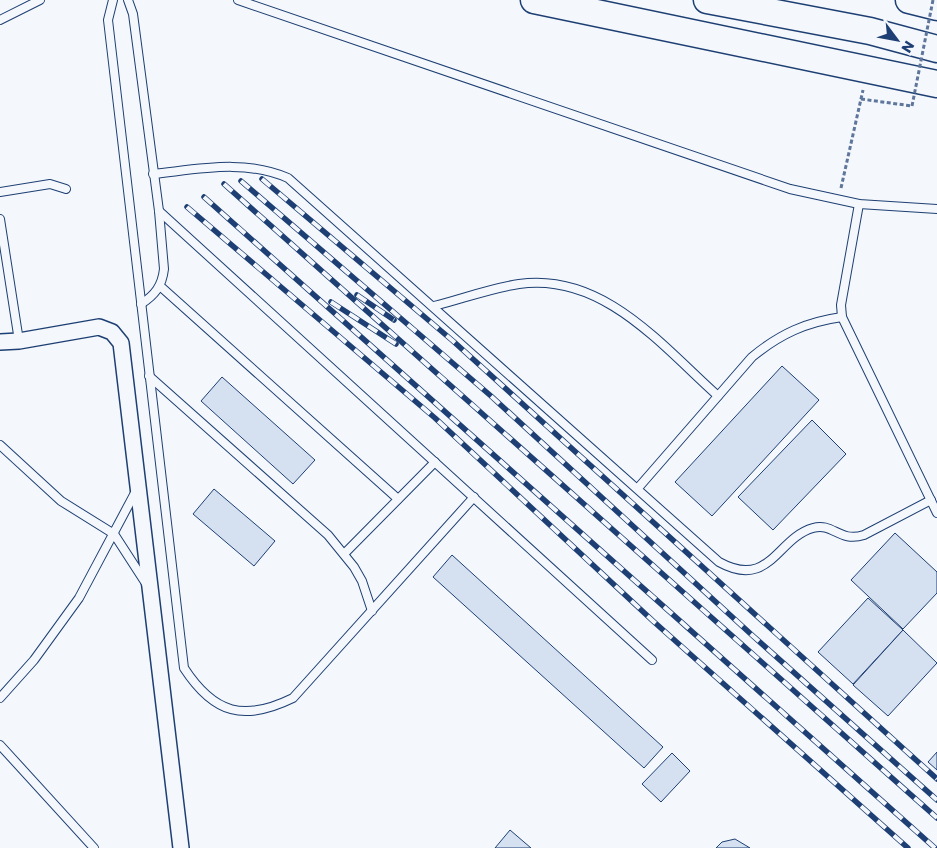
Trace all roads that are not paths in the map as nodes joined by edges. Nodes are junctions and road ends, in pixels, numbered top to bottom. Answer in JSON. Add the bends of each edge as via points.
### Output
{"nodes":[{"id":1,"x":40,"y":0,"type":"edge"},
{"id":2,"x":113,"y":0,"type":"edge"},
{"id":3,"x":128,"y":0,"type":"edge"},
{"id":4,"x":238,"y":0,"type":"edge"},
{"id":5,"x":534,"y":0,"type":"edge"},
{"id":6,"x":707,"y":0,"type":"edge"},
{"id":7,"x":910,"y":0,"type":"edge"},
{"id":8,"x":937,"y":7,"type":"edge"},
{"id":9,"x":0,"y":20,"type":"edge"},
{"id":10,"x":937,"y":49,"type":"edge"},
{"id":11,"x":937,"y":84,"type":"edge"},
{"id":12,"x":154,"y":174,"type":"junction"},
{"id":13,"x":66,"y":189,"type":"dead end"},
{"id":14,"x":0,"y":192,"type":"edge"},
{"id":15,"x":860,"y":204,"type":"junction"},
{"id":16,"x":937,"y":209,"type":"edge"},
{"id":17,"x":159,"y":211,"type":"junction"},
{"id":18,"x":0,"y":219,"type":"edge"},
{"id":19,"x":160,"y":286,"type":"junction"},
{"id":20,"x":140,"y":304,"type":"junction"},
{"id":21,"x":434,"y":306,"type":"junction"},
{"id":22,"x":842,"y":317,"type":"junction"},
{"id":23,"x":18,"y":341,"type":"junction"},
{"id":24,"x":0,"y":342,"type":"edge"},
{"id":25,"x":150,"y":376,"type":"junction"},
{"id":26,"x":718,"y":396,"type":"junction"},
{"id":27,"x":0,"y":445,"type":"edge"},
{"id":28,"x":435,"y":462,"type":"junction"},
{"id":29,"x":138,"y":488,"type":"junction"},
{"id":30,"x":638,"y":488,"type":"junction"},
{"id":31,"x":474,"y":497,"type":"junction"},
{"id":32,"x":398,"y":499,"type":"junction"},
{"id":33,"x":931,"y":500,"type":"junction"},
{"id":34,"x":937,"y":513,"type":"edge"},
{"id":35,"x":114,"y":534,"type":"junction"},
{"id":36,"x":345,"y":553,"type":"junction"},
{"id":37,"x":151,"y":591,"type":"junction"},
{"id":38,"x":372,"y":611,"type":"junction"},
{"id":39,"x":652,"y":660,"type":"dead end"},
{"id":40,"x":0,"y":698,"type":"edge"},
{"id":41,"x":0,"y":745,"type":"edge"},
{"id":42,"x":94,"y":848,"type":"edge"},
{"id":43,"x":181,"y":848,"type":"edge"}],
"edges":[{"from":1,"to":9,"type":"lane"},
{"from":2,"to":20,"type":"lane","via":[[108,20]]},
{"from":3,"to":12,"type":"lane","via":[[133,14]]},
{"from":4,"to":15,"type":"lane","via":[[790,189]]},
{"from":5,"to":11,"type":"highway"},
{"from":6,"to":10,"type":"highway","via":[[870,31]]},
{"from":7,"to":8,"type":"highway"},
{"from":12,"to":17,"type":"lane"},
{"from":12,"to":21,"type":"lane","via":[[244,166],[288,178]]},
{"from":13,"to":14,"type":"lane","via":[[50,184]]},
{"from":15,"to":16,"type":"lane"},
{"from":15,"to":22,"type":"lane","via":[[842,299]]},
{"from":17,"to":19,"type":"lane","via":[[164,269]]},
{"from":17,"to":28,"type":"lane"},
{"from":18,"to":23,"type":"lane"},
{"from":19,"to":20,"type":"lane"},
{"from":19,"to":32,"type":"lane"},
{"from":20,"to":25,"type":"lane"},
{"from":21,"to":26,"type":"lane","via":[[518,284],[549,284],[579,289],[630,316]]},
{"from":21,"to":30,"type":"lane"},
{"from":22,"to":26,"type":"lane","via":[[794,329],[772,341]]},
{"from":22,"to":33,"type":"lane"},
{"from":23,"to":24,"type":"street"},
{"from":23,"to":29,"type":"street","via":[[99,327],[117,337],[122,350]]},
{"from":25,"to":36,"type":"lane"},
{"from":25,"to":38,"type":"lane","via":[[184,668],[198,690],[219,705],[236,710],[270,709],[293,698]]},
{"from":26,"to":30,"type":"lane"},
{"from":27,"to":35,"type":"lane","via":[[61,501]]},
{"from":28,"to":31,"type":"lane"},
{"from":28,"to":32,"type":"lane"},
{"from":29,"to":35,"type":"lane"},
{"from":29,"to":37,"type":"street"},
{"from":30,"to":33,"type":"lane","via":[[719,562],[738,570],[759,567],[814,527],[824,527],[844,537],[854,538]]},
{"from":31,"to":38,"type":"lane"},
{"from":31,"to":39,"type":"lane"},
{"from":32,"to":36,"type":"lane"},
{"from":33,"to":34,"type":"lane"},
{"from":35,"to":37,"type":"lane"},
{"from":35,"to":40,"type":"lane","via":[[79,598],[34,660]]},
{"from":36,"to":38,"type":"lane","via":[[362,581]]},
{"from":37,"to":43,"type":"street"},
{"from":41,"to":42,"type":"lane"}]}
